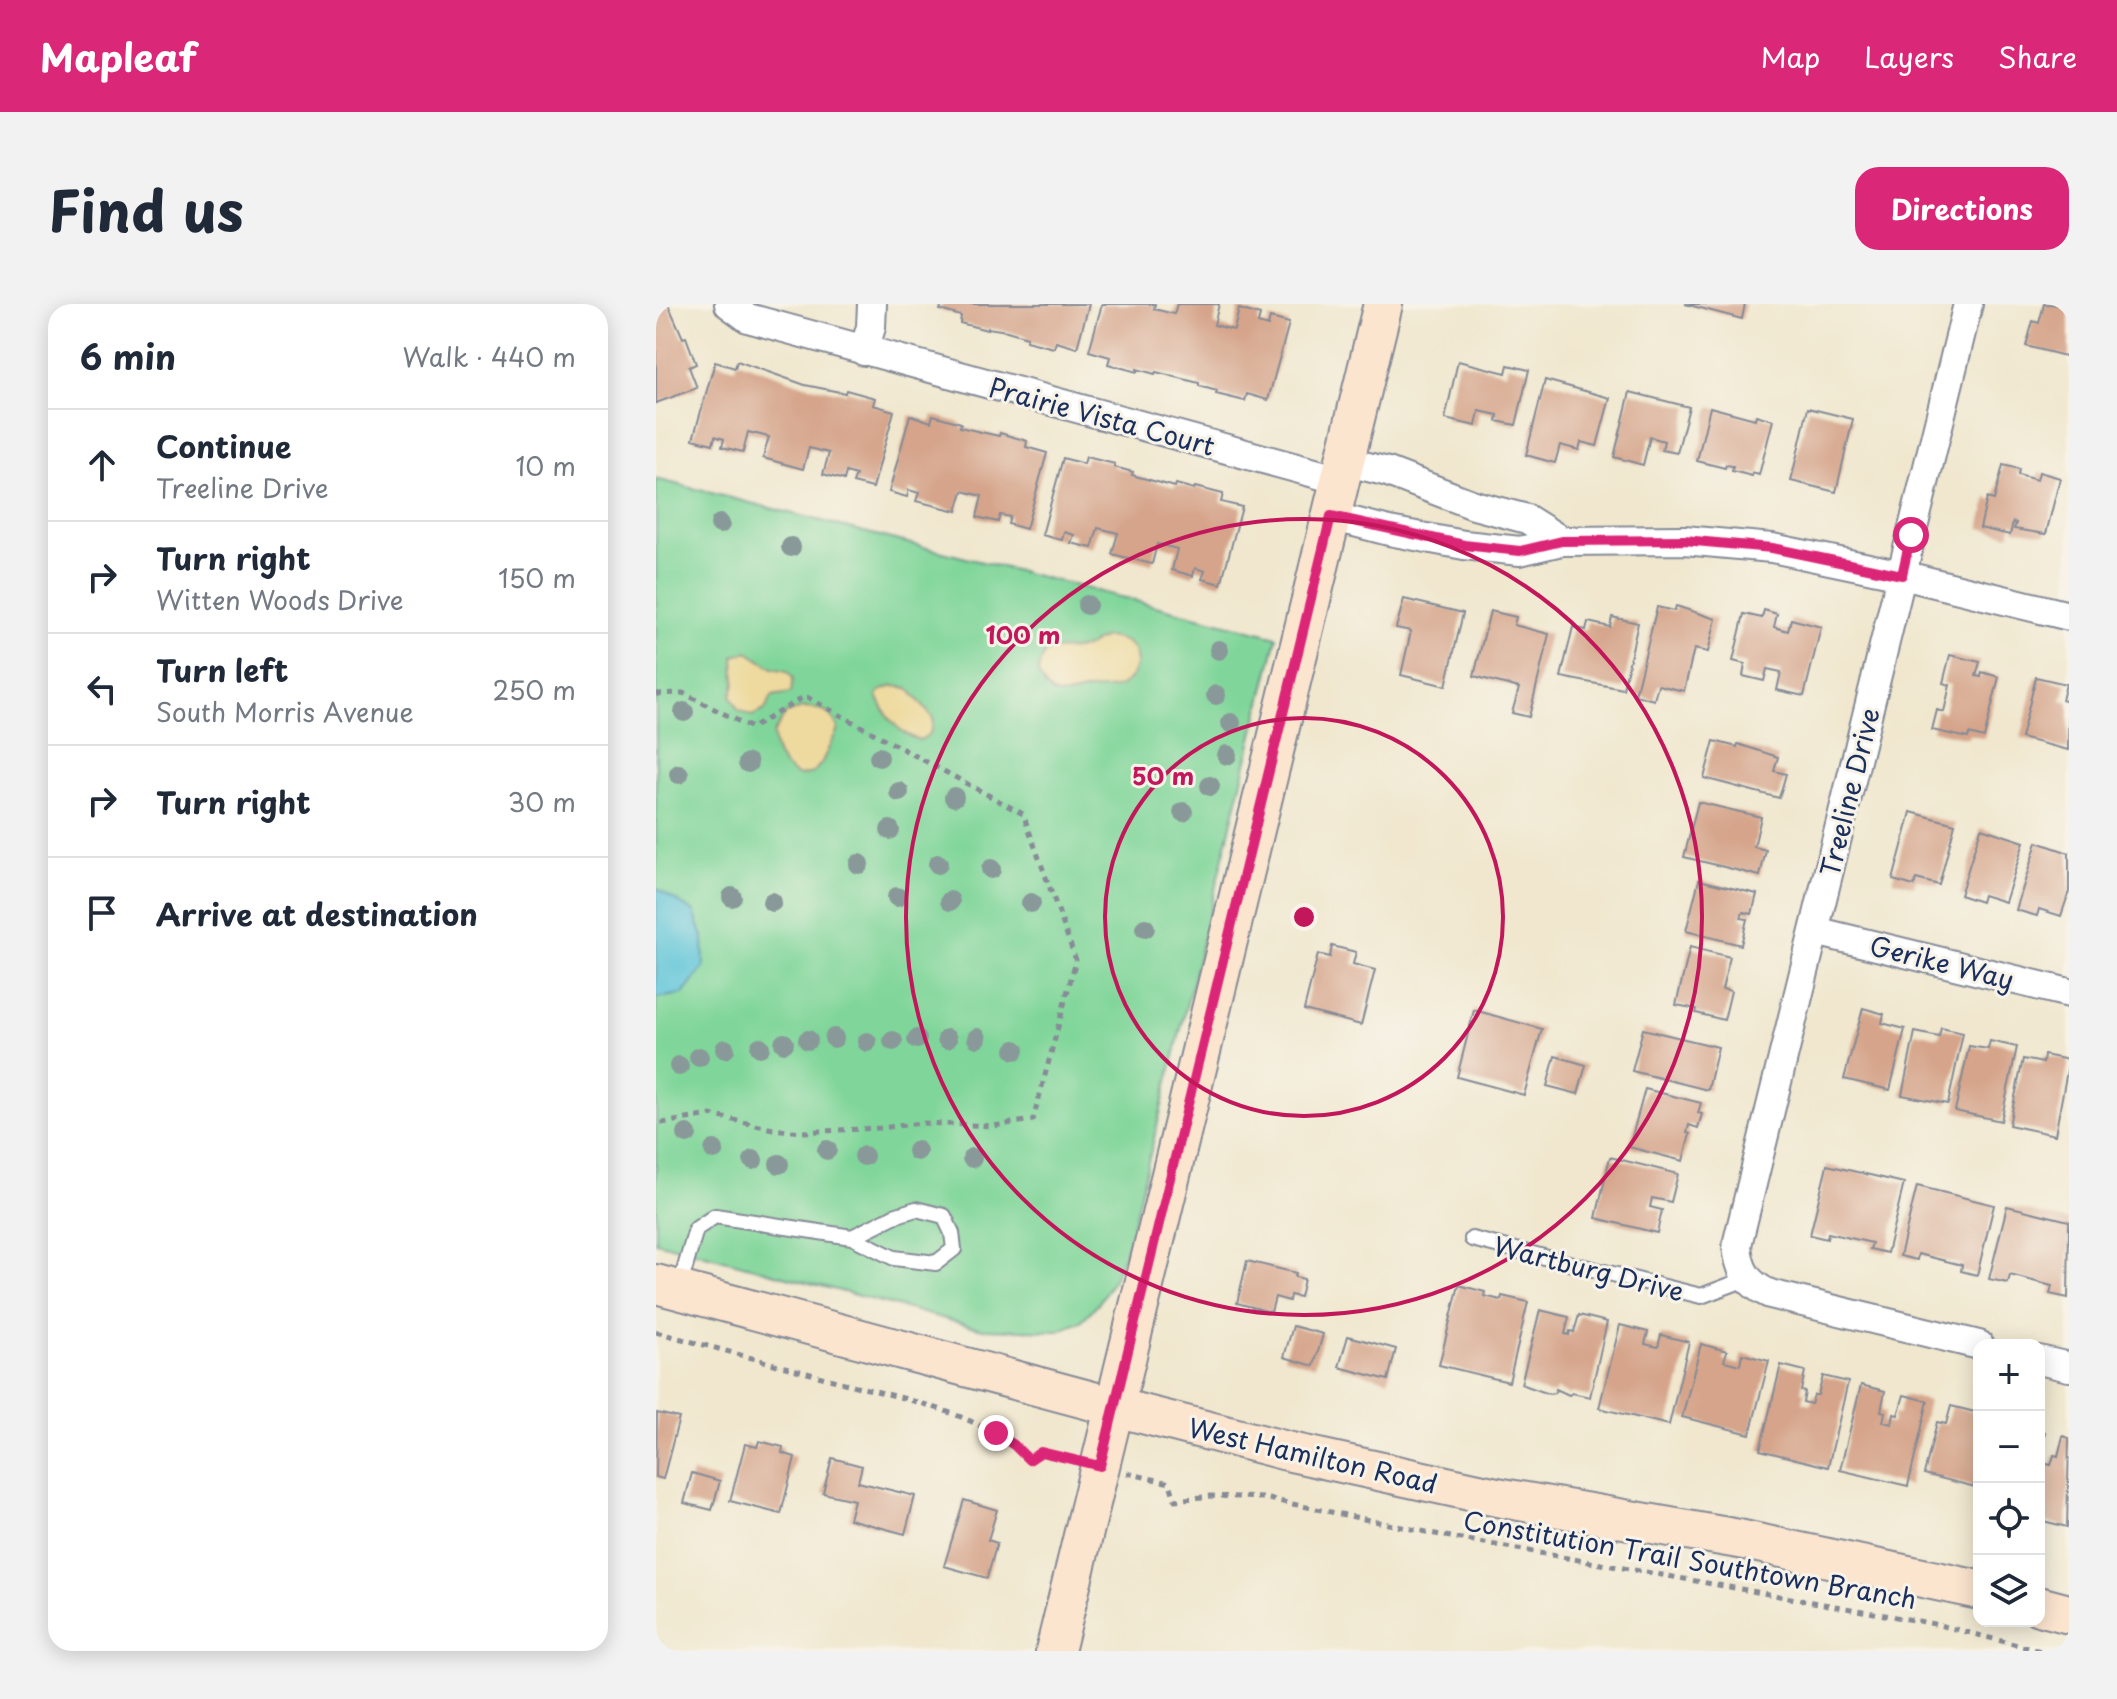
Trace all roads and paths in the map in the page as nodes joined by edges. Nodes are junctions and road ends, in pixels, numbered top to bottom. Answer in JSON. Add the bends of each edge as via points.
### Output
{"nodes":[{"id":1,"x":729,"y":304,"type":"edge"},
{"id":2,"x":872,"y":304,"type":"edge"},
{"id":3,"x":1383,"y":304,"type":"edge"},
{"id":4,"x":1968,"y":304,"type":"edge"},
{"id":5,"x":864,"y":351,"type":"junction"},
{"id":6,"x":1342,"y":471,"type":"junction"},
{"id":7,"x":1331,"y":516,"type":"junction"},
{"id":8,"x":1562,"y":541,"type":"junction"},
{"id":9,"x":1902,"y":575,"type":"junction"},
{"id":10,"x":2069,"y":616,"type":"edge"},
{"id":11,"x":656,"y":694,"type":"edge"},
{"id":12,"x":1815,"y":931,"type":"junction"},
{"id":13,"x":2069,"y":993,"type":"edge"},
{"id":14,"x":656,"y":1124,"type":"edge"},
{"id":15,"x":852,"y":1237,"type":"junction"},
{"id":16,"x":1472,"y":1239,"type":"dead end"},
{"id":17,"x":1746,"y":1279,"type":"junction"},
{"id":18,"x":668,"y":1287,"type":"edge"},
{"id":19,"x":656,"y":1332,"type":"edge"},
{"id":20,"x":1973,"y":1344,"type":"edge"},
{"id":21,"x":2045,"y":1361,"type":"edge"},
{"id":22,"x":2069,"y":1367,"type":"edge"},
{"id":23,"x":1115,"y":1407,"type":"junction"},
{"id":24,"x":1100,"y":1466,"type":"junction"},
{"id":25,"x":1973,"y":1589,"type":"edge"},
{"id":26,"x":2045,"y":1608,"type":"edge"},
{"id":27,"x":2069,"y":1614,"type":"edge"},
{"id":28,"x":1055,"y":1651,"type":"edge"},
{"id":29,"x":2041,"y":1651,"type":"edge"}],
"edges":[{"from":1,"to":5,"type":"street","name":"Prairie Vista Court","via":[[748,318]]},
{"from":2,"to":5,"type":"street"},
{"from":3,"to":6,"type":"street"},
{"from":4,"to":9,"type":"street","name":"Treeline Drive"},
{"from":5,"to":6,"type":"street","name":"Prairie Vista Court"},
{"from":6,"to":7,"type":"street"},
{"from":6,"to":8,"type":"street","name":"Prairie Vista Court","via":[[1388,472],[1527,519]]},
{"from":7,"to":8,"type":"street","via":[[1464,545],[1520,551]]},
{"from":7,"to":23,"type":"street"},
{"from":8,"to":9,"type":"street","via":[[1684,540],[1772,548]]},
{"from":9,"to":10,"type":"street"},
{"from":9,"to":12,"type":"street","name":"Treeline Drive"},
{"from":11,"to":14,"type":"path","via":[[683,693],[752,728],[805,696],[1023,814],[1076,960],[1033,1120],[802,1132],[711,1115]]},
{"from":12,"to":13,"type":"street","name":"Gerike Way"},
{"from":12,"to":17,"type":"street","name":"Treeline Drive","via":[[1737,1245]]},
{"from":15,"to":15,"type":"lane","via":[[894,1258],[922,1262],[936,1263],[954,1249],[944,1216],[916,1209]]},
{"from":15,"to":18,"type":"lane","via":[[715,1216],[696,1229]]},
{"from":16,"to":17,"type":"lane","name":"Wartburg Drive","via":[[1701,1296]]},
{"from":17,"to":20,"type":"street","via":[[1770,1294]]},
{"from":18,"to":23,"type":"street","name":"West Hamilton Road"},
{"from":19,"to":24,"type":"path","name":"Constitution Trail Southtown Branch","via":[[931,1406],[996,1433],[1029,1460],[1041,1452]]},
{"from":21,"to":22,"type":"street"},
{"from":23,"to":24,"type":"street"},
{"from":23,"to":25,"type":"street","name":"West Hamilton Road","via":[[1497,1497],[1739,1539]]},
{"from":24,"to":28,"type":"street"},
{"from":24,"to":29,"type":"path","name":"Constitution Trail Southtown Branch","via":[[1170,1483],[1175,1500],[1264,1498],[1935,1624]]},
{"from":26,"to":27,"type":"street"}]}
